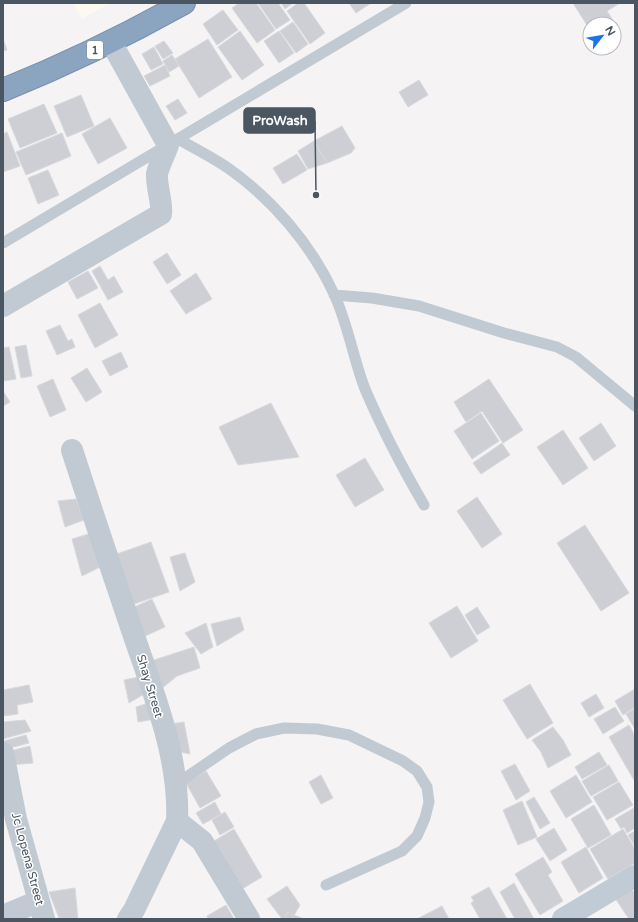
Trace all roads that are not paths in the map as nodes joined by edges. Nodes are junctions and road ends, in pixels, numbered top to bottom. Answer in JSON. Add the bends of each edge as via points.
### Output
{"nodes":[{"id":1,"x":184,"y":3,"type":"edge"},
{"id":2,"x":406,"y":3,"type":"edge"},
{"id":3,"x":111,"y":42,"type":"junction"},
{"id":4,"x":3,"y":90,"type":"edge"},
{"id":5,"x":173,"y":142,"type":"junction"},
{"id":6,"x":3,"y":243,"type":"edge"},
{"id":7,"x":334,"y":295,"type":"junction"},
{"id":8,"x":3,"y":306,"type":"edge"},
{"id":9,"x":635,"y":406,"type":"edge"},
{"id":10,"x":72,"y":450,"type":"dead end"},
{"id":11,"x":424,"y":505,"type":"dead end"},
{"id":12,"x":3,"y":753,"type":"edge"},
{"id":13,"x":175,"y":785,"type":"junction"},
{"id":14,"x":178,"y":821,"type":"junction"},
{"id":15,"x":635,"y":876,"type":"edge"},
{"id":16,"x":326,"y":885,"type":"dead end"},
{"id":17,"x":42,"y":910,"type":"edge"},
{"id":18,"x":13,"y":915,"type":"edge"},
{"id":19,"x":128,"y":919,"type":"edge"},
{"id":20,"x":249,"y":919,"type":"edge"},
{"id":21,"x":563,"y":919,"type":"edge"}],
"edges":[{"from":1,"to":3,"type":"highway","number":"1"},
{"from":2,"to":5,"type":"lane"},
{"from":3,"to":4,"type":"highway","number":"1"},
{"from":3,"to":5,"type":"street"},
{"from":5,"to":6,"type":"lane"},
{"from":5,"to":7,"type":"lane","via":[[227,167],[251,186],[278,212],[318,264]]},
{"from":5,"to":8,"type":"street","via":[[157,174],[161,214]]},
{"from":7,"to":9,"type":"lane","via":[[419,306],[557,347],[576,357]]},
{"from":7,"to":11,"type":"lane","via":[[367,394]]},
{"from":10,"to":13,"type":"street","name":"Shay Street","via":[[148,678],[168,745]]},
{"from":12,"to":17,"type":"street","name":"Jc Lopena Street","via":[[16,819]]},
{"from":13,"to":14,"type":"street","name":"Shay Street"},
{"from":13,"to":16,"type":"lane","via":[[229,748],[256,734],[284,728],[317,729],[349,735],[403,761],[417,771],[427,787],[429,802],[417,836],[402,851]]},
{"from":14,"to":19,"type":"street","name":"Shay Street"},
{"from":14,"to":20,"type":"street","via":[[202,841]]},
{"from":15,"to":21,"type":"main road"},
{"from":17,"to":18,"type":"street"}]}
